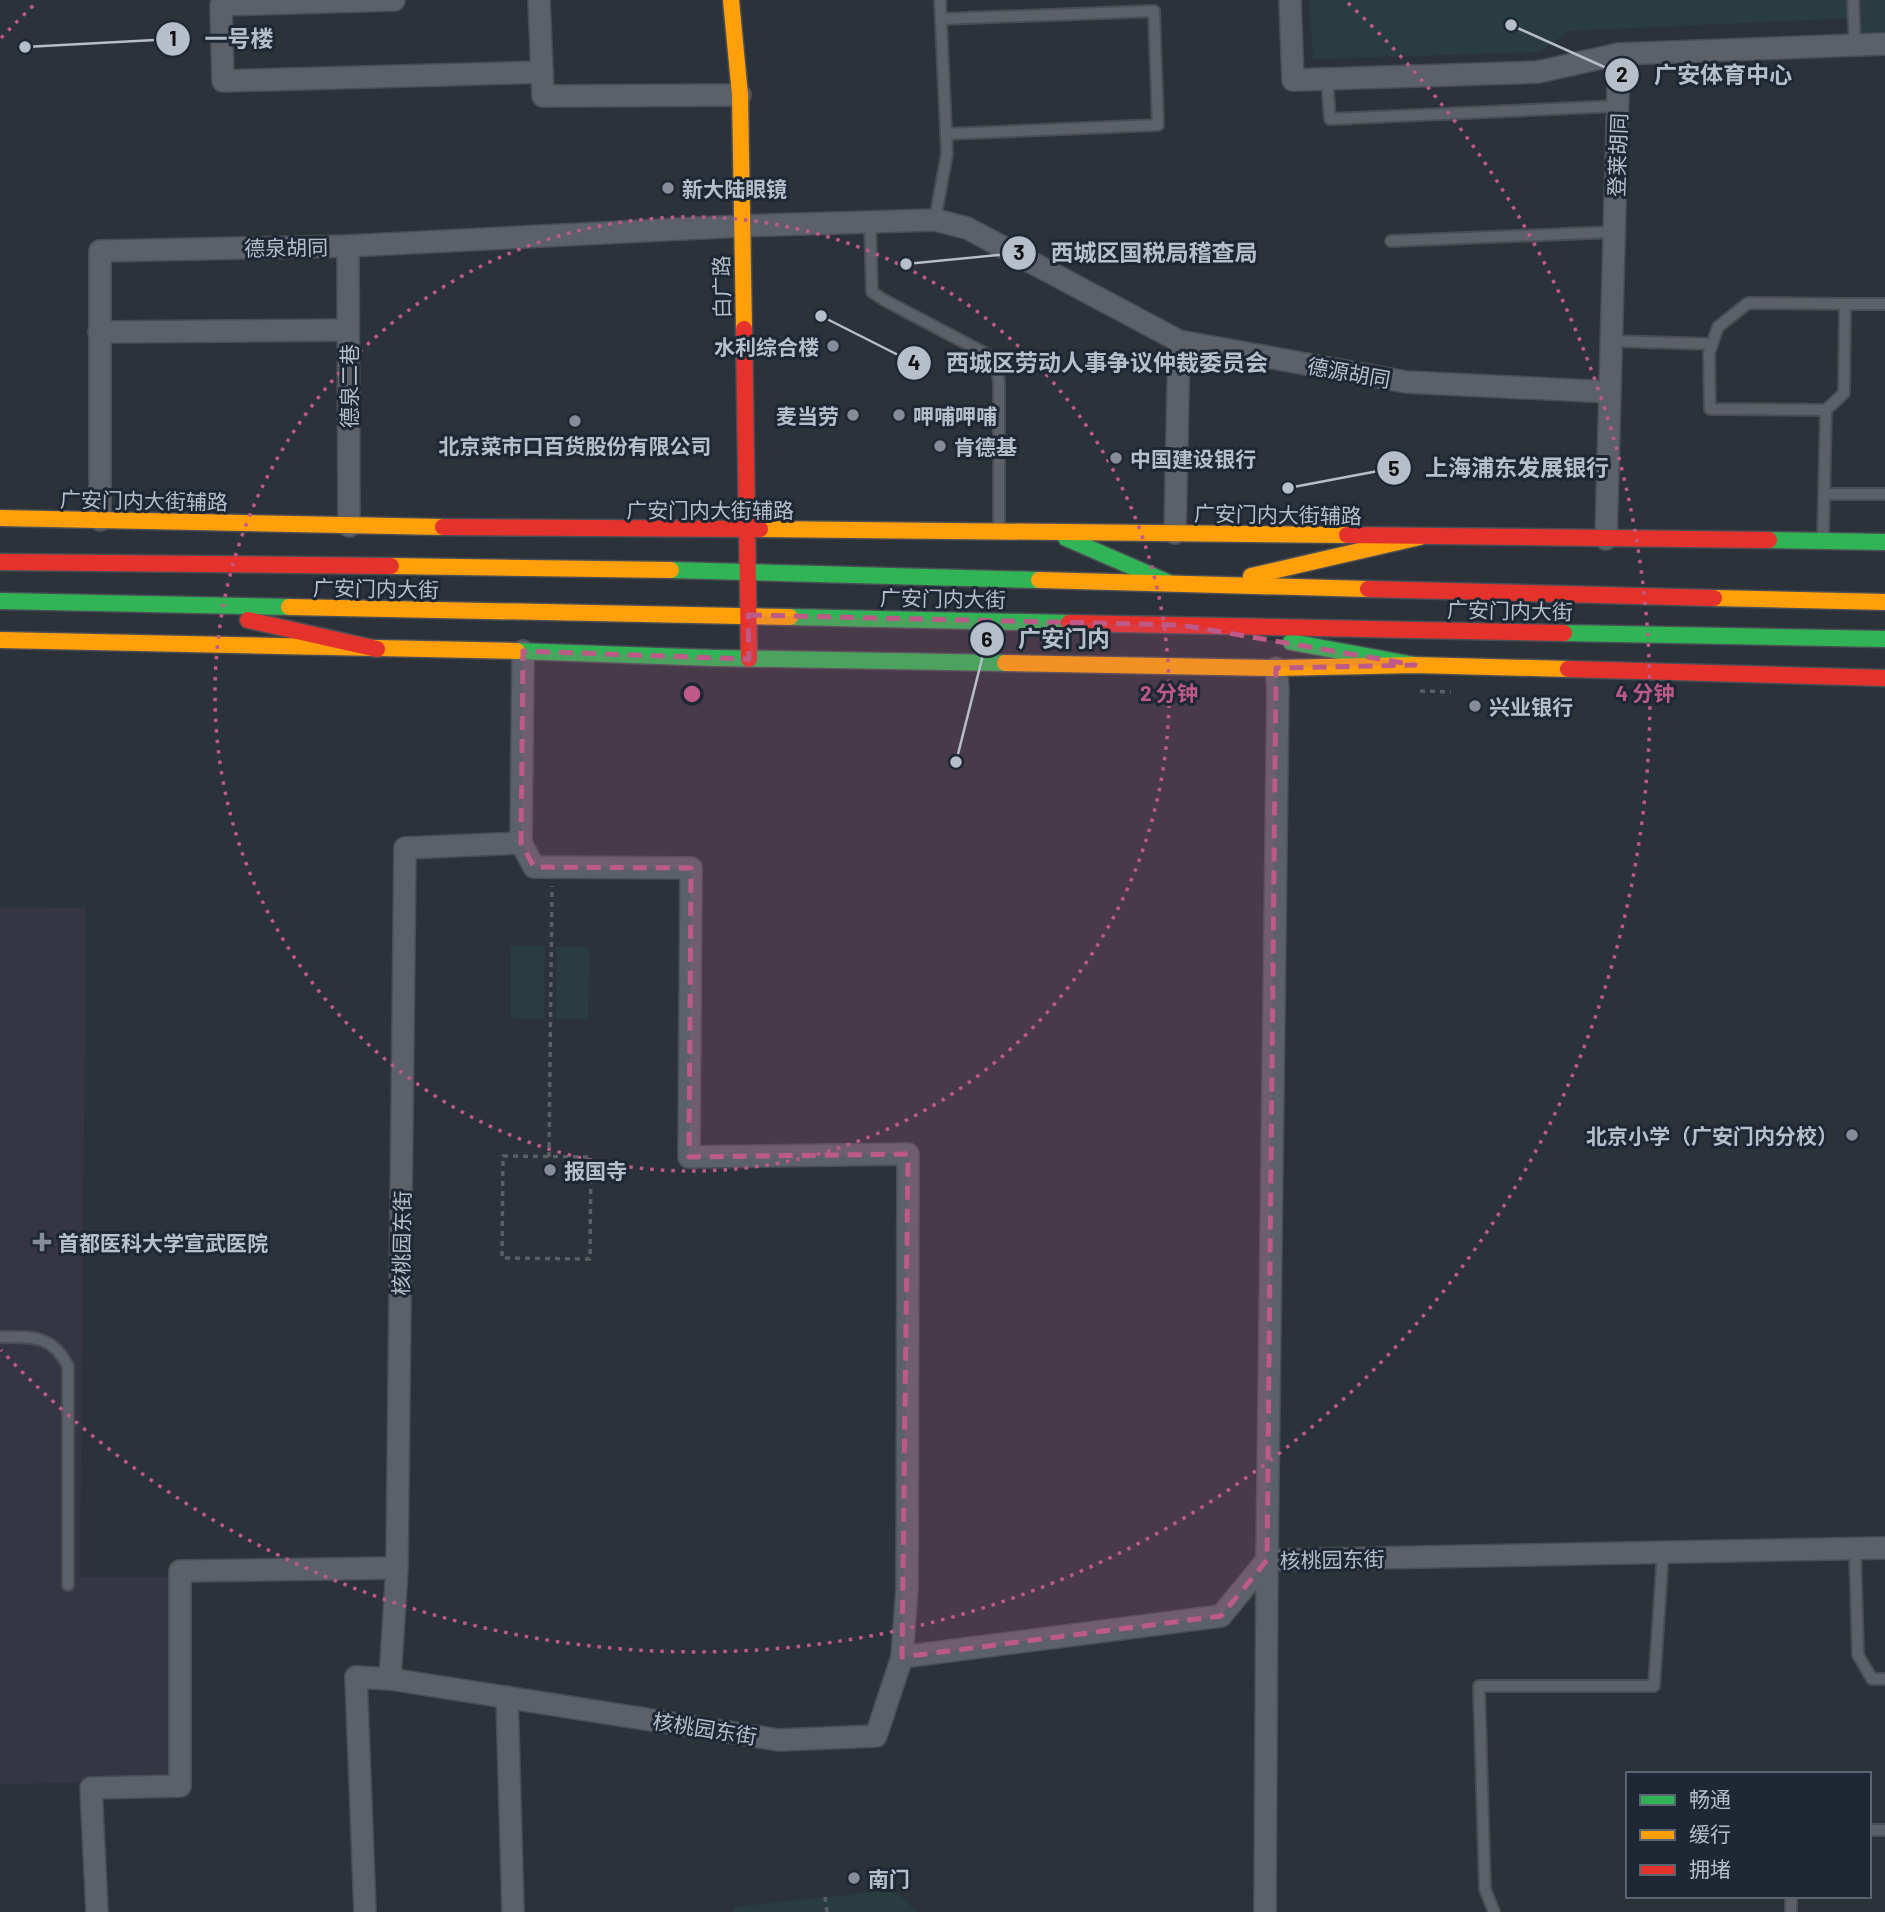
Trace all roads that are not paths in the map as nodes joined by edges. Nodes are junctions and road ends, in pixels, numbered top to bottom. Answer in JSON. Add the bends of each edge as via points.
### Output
{"nodes":[{"id":1,"x":394,"y":0,"type":"edge"},
{"id":2,"x":539,"y":0,"type":"edge"},
{"id":3,"x":731,"y":0,"type":"edge"},
{"id":4,"x":940,"y":0,"type":"edge"},
{"id":5,"x":1290,"y":0,"type":"edge"},
{"id":6,"x":1853,"y":0,"type":"edge"},
{"id":7,"x":941,"y":19,"type":"junction"},
{"id":8,"x":1885,"y":44,"type":"edge"},
{"id":9,"x":1855,"y":45,"type":"junction"},
{"id":10,"x":1619,"y":54,"type":"junction"},
{"id":11,"x":542,"y":72,"type":"junction"},
{"id":12,"x":1327,"y":79,"type":"junction"},
{"id":13,"x":740,"y":95,"type":"junction"},
{"id":14,"x":1618,"y":106,"type":"junction"},
{"id":15,"x":946,"y":134,"type":"junction"},
{"id":16,"x":935,"y":220,"type":"junction"},
{"id":17,"x":870,"y":222,"type":"junction"},
{"id":18,"x":741,"y":226,"type":"junction"},
{"id":19,"x":1614,"y":232,"type":"junction"},
{"id":20,"x":1391,"y":241,"type":"dead end"},
{"id":21,"x":348,"y":246,"type":"junction"},
{"id":22,"x":1844,"y":304,"type":"junction"},
{"id":23,"x":1885,"y":304,"type":"edge"},
{"id":24,"x":347,"y":330,"type":"junction"},
{"id":25,"x":99,"y":332,"type":"junction"},
{"id":26,"x":1179,"y":341,"type":"junction"},
{"id":27,"x":1611,"y":341,"type":"junction"},
{"id":28,"x":1712,"y":344,"type":"junction"},
{"id":29,"x":1610,"y":392,"type":"junction"},
{"id":30,"x":1826,"y":410,"type":"junction"},
{"id":31,"x":1824,"y":494,"type":"junction"},
{"id":32,"x":1885,"y":494,"type":"edge"},
{"id":33,"x":0,"y":518,"type":"edge"},
{"id":34,"x":100,"y":520,"type":"junction"},
{"id":35,"x":349,"y":526,"type":"junction"},
{"id":36,"x":745,"y":530,"type":"junction"},
{"id":37,"x":999,"y":531,"type":"junction"},
{"id":38,"x":1046,"y":531,"type":"junction"},
{"id":39,"x":1175,"y":533,"type":"junction"},
{"id":40,"x":1420,"y":537,"type":"junction"},
{"id":41,"x":1606,"y":539,"type":"junction"},
{"id":42,"x":1823,"y":542,"type":"junction"},
{"id":43,"x":1885,"y":542,"type":"edge"},
{"id":44,"x":0,"y":562,"type":"edge"},
{"id":45,"x":746,"y":573,"type":"junction"},
{"id":46,"x":1173,"y":584,"type":"junction"},
{"id":47,"x":1205,"y":586,"type":"junction"},
{"id":48,"x":0,"y":601,"type":"edge"},
{"id":49,"x":1885,"y":602,"type":"edge"},
{"id":50,"x":181,"y":605,"type":"junction"},
{"id":51,"x":748,"y":615,"type":"junction"},
{"id":52,"x":1207,"y":626,"type":"junction"},
{"id":53,"x":1885,"y":639,"type":"edge"},
{"id":54,"x":0,"y":640,"type":"edge"},
{"id":55,"x":377,"y":649,"type":"junction"},
{"id":56,"x":523,"y":651,"type":"junction"},
{"id":57,"x":749,"y":659,"type":"junction"},
{"id":58,"x":1415,"y":665,"type":"junction"},
{"id":59,"x":1276,"y":668,"type":"junction"},
{"id":60,"x":1885,"y":678,"type":"edge"},
{"id":61,"x":521,"y":843,"type":"junction"},
{"id":62,"x":0,"y":1338,"type":"edge"},
{"id":63,"x":1885,"y":1548,"type":"edge"},
{"id":64,"x":1855,"y":1549,"type":"junction"},
{"id":65,"x":1662,"y":1552,"type":"junction"},
{"id":66,"x":1266,"y":1560,"type":"junction"},
{"id":67,"x":397,"y":1568,"type":"junction"},
{"id":68,"x":68,"y":1585,"type":"dead end"},
{"id":69,"x":902,"y":1657,"type":"junction"},
{"id":70,"x":390,"y":1679,"type":"junction"},
{"id":71,"x":1885,"y":1679,"type":"edge"},
{"id":72,"x":507,"y":1697,"type":"junction"},
{"id":73,"x":97,"y":1912,"type":"edge"},
{"id":74,"x":365,"y":1912,"type":"edge"},
{"id":75,"x":513,"y":1912,"type":"edge"},
{"id":76,"x":1265,"y":1912,"type":"edge"},
{"id":77,"x":1494,"y":1912,"type":"edge"}],
"edges":[{"from":1,"to":11,"type":"street","via":[[221,5],[223,81]]},
{"from":2,"to":11,"type":"street"},
{"from":3,"to":13,"type":"main road","name":"白广路"},
{"from":4,"to":7,"type":"lane"},
{"from":5,"to":12,"type":"street","via":[[1293,80]]},
{"from":6,"to":9,"type":"lane"},
{"from":7,"to":15,"type":"lane"},
{"from":7,"to":15,"type":"lane","via":[[1154,11],[1158,125]]},
{"from":8,"to":9,"type":"street"},
{"from":9,"to":10,"type":"street"},
{"from":10,"to":12,"type":"street","via":[[1538,72]]},
{"from":10,"to":14,"type":"street","name":"登莱胡同"},
{"from":11,"to":13,"type":"street","via":[[542,96]]},
{"from":12,"to":14,"type":"lane","via":[[1330,119]]},
{"from":13,"to":18,"type":"main road","name":"白广路"},
{"from":14,"to":19,"type":"street","name":"登莱胡同"},
{"from":15,"to":16,"type":"lane"},
{"from":16,"to":17,"type":"street","name":"德源胡同"},
{"from":16,"to":26,"type":"street","name":"德源胡同","via":[[967,228]]},
{"from":17,"to":18,"type":"street","name":"德源胡同"},
{"from":17,"to":37,"type":"lane","via":[[872,292],[994,358],[999,381]]},
{"from":18,"to":21,"type":"street","name":"德泉胡同"},
{"from":18,"to":36,"type":"main road","name":"白广路"},
{"from":19,"to":20,"type":"lane"},
{"from":19,"to":27,"type":"street","name":"登莱胡同"},
{"from":21,"to":24,"type":"street","name":"德泉二巷"},
{"from":21,"to":25,"type":"street","name":"德泉胡同","via":[[100,250]]},
{"from":22,"to":23,"type":"lane"},
{"from":22,"to":28,"type":"lane","via":[[1748,303],[1718,327]]},
{"from":22,"to":30,"type":"lane","via":[[1844,393]]},
{"from":24,"to":25,"type":"street"},
{"from":24,"to":35,"type":"street","name":"德泉二巷"},
{"from":25,"to":34,"type":"street","name":"德泉胡同"},
{"from":26,"to":29,"type":"street","name":"德源胡同","via":[[1406,382]]},
{"from":26,"to":39,"type":"street"},
{"from":27,"to":28,"type":"lane"},
{"from":27,"to":29,"type":"street","name":"登莱胡同"},
{"from":28,"to":30,"type":"lane","via":[[1710,409]]},
{"from":29,"to":41,"type":"street","name":"登莱胡同"},
{"from":30,"to":31,"type":"lane"},
{"from":31,"to":32,"type":"lane"},
{"from":31,"to":42,"type":"lane"},
{"from":33,"to":34,"type":"main road","name":"广安门内大街辅路"},
{"from":34,"to":35,"type":"main road","name":"广安门内大街辅路"},
{"from":35,"to":36,"type":"main road","name":"广安门内大街辅路"},
{"from":36,"to":37,"type":"main road","name":"广安门内大街辅路"},
{"from":36,"to":45,"type":"main road","name":"白广路"},
{"from":37,"to":38,"type":"main road","name":"广安门内大街辅路"},
{"from":38,"to":39,"type":"main road","name":"广安门内大街辅路"},
{"from":38,"to":46,"type":"main road","name":"广安门内大街"},
{"from":39,"to":40,"type":"main road","name":"广安门内大街辅路"},
{"from":40,"to":41,"type":"main road"},
{"from":40,"to":47,"type":"main road"},
{"from":41,"to":42,"type":"main road"},
{"from":42,"to":43,"type":"main road"},
{"from":44,"to":45,"type":"main road","name":"广安门内大街"},
{"from":45,"to":46,"type":"main road","name":"广安门内大街"},
{"from":45,"to":51,"type":"main road","name":"白广路"},
{"from":46,"to":47,"type":"main road","name":"广安门内大街"},
{"from":47,"to":49,"type":"main road","name":"广安门内大街"},
{"from":48,"to":50,"type":"main road","name":"广安门内大街"},
{"from":50,"to":51,"type":"main road","name":"广安门内大街"},
{"from":50,"to":55,"type":"main road"},
{"from":51,"to":52,"type":"main road","name":"广安门内大街"},
{"from":51,"to":57,"type":"main road","name":"白广路"},
{"from":52,"to":53,"type":"main road","name":"广安门内大街"},
{"from":52,"to":58,"type":"main road"},
{"from":54,"to":55,"type":"main road"},
{"from":55,"to":56,"type":"main road"},
{"from":56,"to":57,"type":"main road"},
{"from":56,"to":61,"type":"street"},
{"from":57,"to":59,"type":"main road"},
{"from":58,"to":59,"type":"main road"},
{"from":58,"to":60,"type":"main road"},
{"from":59,"to":66,"type":"street"},
{"from":61,"to":67,"type":"street","name":"核桃园东街","via":[[405,848]]},
{"from":61,"to":69,"type":"street","via":[[534,867],[691,868],[689,1157],[908,1154],[907,1587]]},
{"from":62,"to":68,"type":"lane","via":[[40,1339],[57,1349],[68,1366]]},
{"from":63,"to":64,"type":"street","name":"核桃园东街"},
{"from":64,"to":65,"type":"street","name":"核桃园东街"},
{"from":64,"to":71,"type":"lane","via":[[1857,1656],[1872,1679]]},
{"from":65,"to":66,"type":"street","name":"核桃园东街"},
{"from":65,"to":77,"type":"lane","via":[[1654,1686],[1479,1686],[1485,1889]]},
{"from":66,"to":69,"type":"street","name":"核桃园东街","via":[[1221,1616]]},
{"from":66,"to":76,"type":"street"},
{"from":67,"to":70,"type":"street","name":"核桃园东街"},
{"from":67,"to":73,"type":"street","via":[[180,1571],[180,1786],[91,1788]]},
{"from":69,"to":72,"type":"street","name":"核桃园东街","via":[[876,1735],[779,1740]]},
{"from":70,"to":72,"type":"street","name":"核桃园东街"},
{"from":70,"to":74,"type":"street","via":[[356,1677]]},
{"from":72,"to":75,"type":"street"}]}
